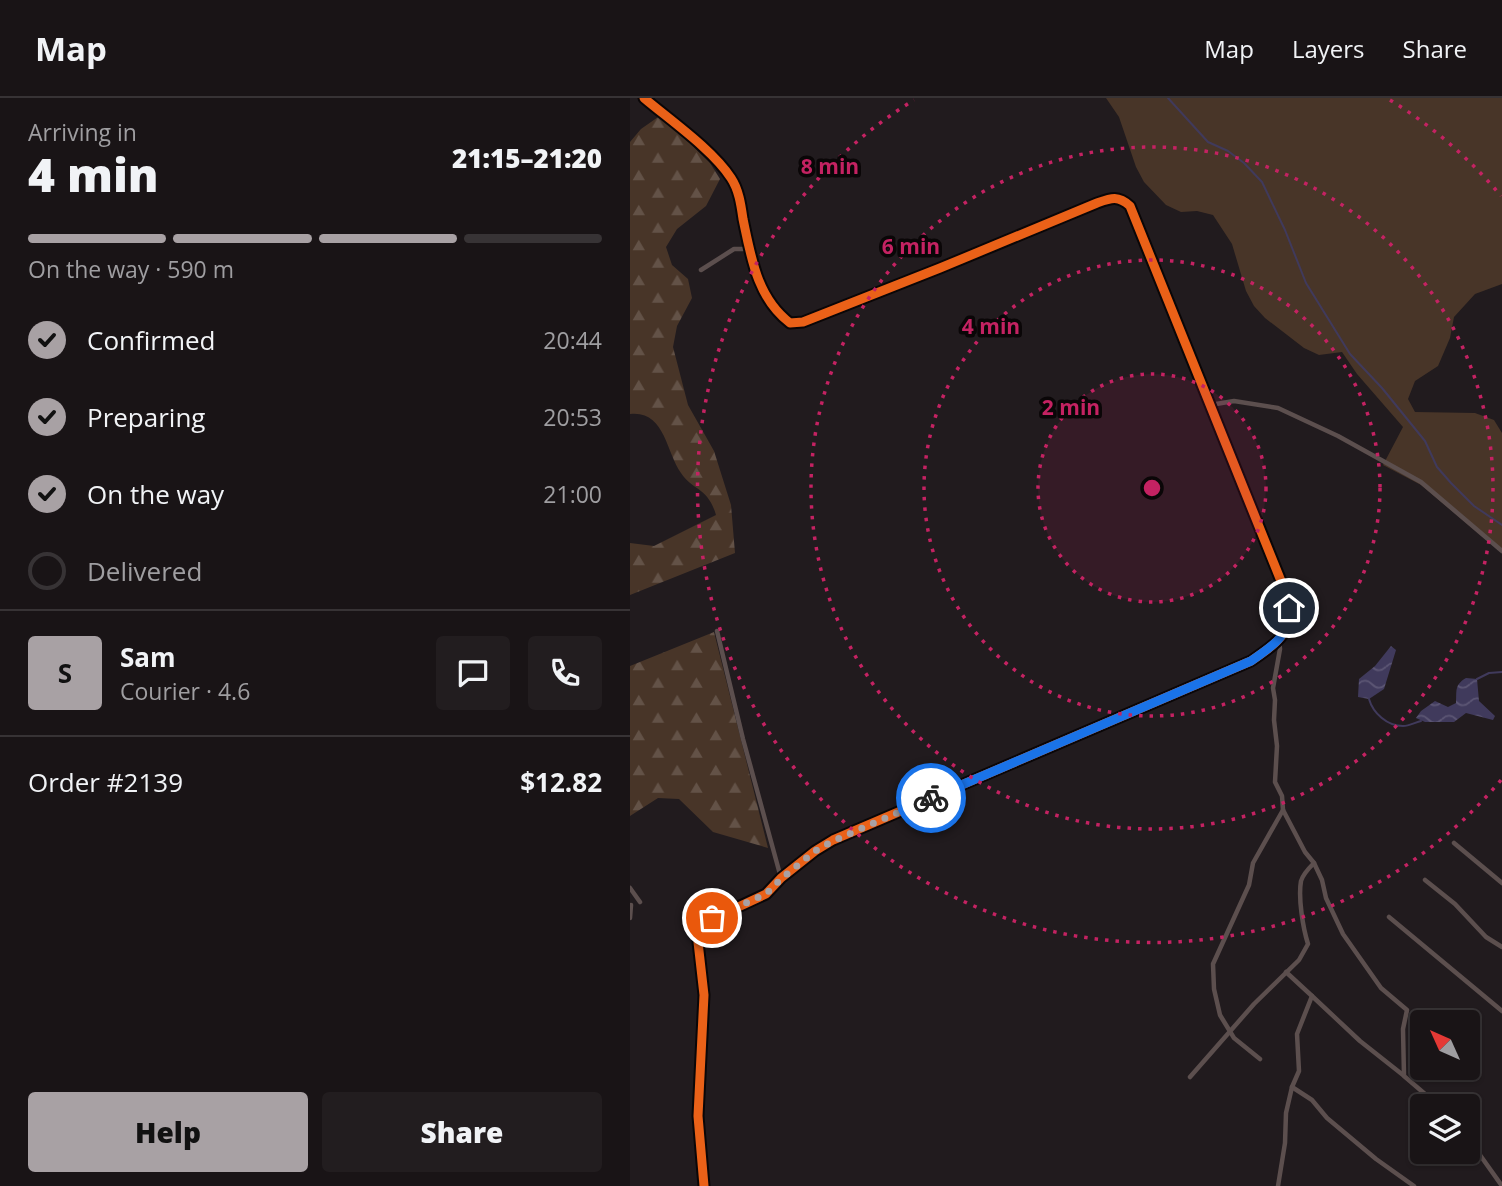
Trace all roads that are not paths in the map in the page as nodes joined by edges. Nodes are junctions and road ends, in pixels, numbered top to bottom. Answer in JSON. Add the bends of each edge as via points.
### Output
{"nodes":[{"id":1,"x":644,"y":98,"type":"edge"},
{"id":2,"x":749,"y":249,"type":"junction"},
{"id":3,"x":701,"y":270,"type":"dead end"},
{"id":4,"x":1210,"y":405,"type":"junction"},
{"id":5,"x":1502,"y":551,"type":"edge"},
{"id":6,"x":717,"y":631,"type":"dead end"},
{"id":7,"x":1279,"y":639,"type":"junction"},
{"id":8,"x":1283,"y":810,"type":"junction"},
{"id":9,"x":1454,"y":843,"type":"dead end"},
{"id":10,"x":1314,"y":863,"type":"junction"},
{"id":11,"x":782,"y":878,"type":"junction"},
{"id":12,"x":1425,"y":880,"type":"dead end"},
{"id":13,"x":1502,"y":883,"type":"edge"},
{"id":14,"x":630,"y":888,"type":"edge"},
{"id":15,"x":640,"y":902,"type":"dead end"},
{"id":16,"x":631,"y":905,"type":"edge"},
{"id":17,"x":1389,"y":917,"type":"dead end"},
{"id":18,"x":630,"y":918,"type":"edge"},
{"id":19,"x":1502,"y":947,"type":"edge"},
{"id":20,"x":1286,"y":972,"type":"junction"},
{"id":21,"x":1312,"y":996,"type":"junction"},
{"id":22,"x":1502,"y":1011,"type":"edge"},
{"id":23,"x":1231,"y":1031,"type":"junction"},
{"id":24,"x":1259,"y":1059,"type":"dead end"},
{"id":25,"x":1404,"y":1076,"type":"junction"},
{"id":26,"x":1190,"y":1077,"type":"dead end"},
{"id":27,"x":1292,"y":1087,"type":"junction"},
{"id":28,"x":1425,"y":1094,"type":"edge"},
{"id":29,"x":1480,"y":1155,"type":"edge"},
{"id":30,"x":704,"y":1186,"type":"edge"},
{"id":31,"x":1278,"y":1186,"type":"edge"},
{"id":32,"x":1414,"y":1186,"type":"edge"},
{"id":33,"x":1502,"y":1186,"type":"edge"}],
"edges":[{"from":1,"to":2,"type":"street","via":[[731,178]]},
{"from":2,"to":3,"type":"street","via":[[734,249]]},
{"from":2,"to":4,"type":"street","via":[[757,281],[778,314],[790,323],[803,322],[1118,198],[1130,206]]},
{"from":4,"to":5,"type":"street","via":[[1234,401],[1278,408],[1338,436],[1421,481]]},
{"from":4,"to":7,"type":"street","via":[[1283,586],[1289,620]]},
{"from":6,"to":11,"type":"street"},
{"from":7,"to":8,"type":"street","via":[[1273,688],[1278,746],[1275,782]]},
{"from":7,"to":11,"type":"street","via":[[1251,661],[833,841]]},
{"from":8,"to":10,"type":"street"},
{"from":8,"to":23,"type":"street","via":[[1253,863],[1249,885],[1213,964],[1220,1015]]},
{"from":9,"to":13,"type":"street"},
{"from":10,"to":20,"type":"street","via":[[1301,881],[1308,944]]},
{"from":10,"to":25,"type":"street","via":[[1343,934],[1381,988],[1407,1010]]},
{"from":11,"to":30,"type":"street","via":[[766,894],[712,918],[701,930],[698,943],[704,995],[698,1116]]},
{"from":12,"to":19,"type":"street"},
{"from":14,"to":15,"type":"street"},
{"from":16,"to":18,"type":"street"},
{"from":17,"to":22,"type":"street"},
{"from":20,"to":21,"type":"street"},
{"from":20,"to":23,"type":"street"},
{"from":21,"to":25,"type":"street"},
{"from":21,"to":27,"type":"street","via":[[1297,1034],[1299,1071]]},
{"from":23,"to":24,"type":"street"},
{"from":23,"to":26,"type":"street"},
{"from":25,"to":28,"type":"street"},
{"from":27,"to":31,"type":"street"},
{"from":27,"to":32,"type":"street"},
{"from":29,"to":33,"type":"street"}]}
